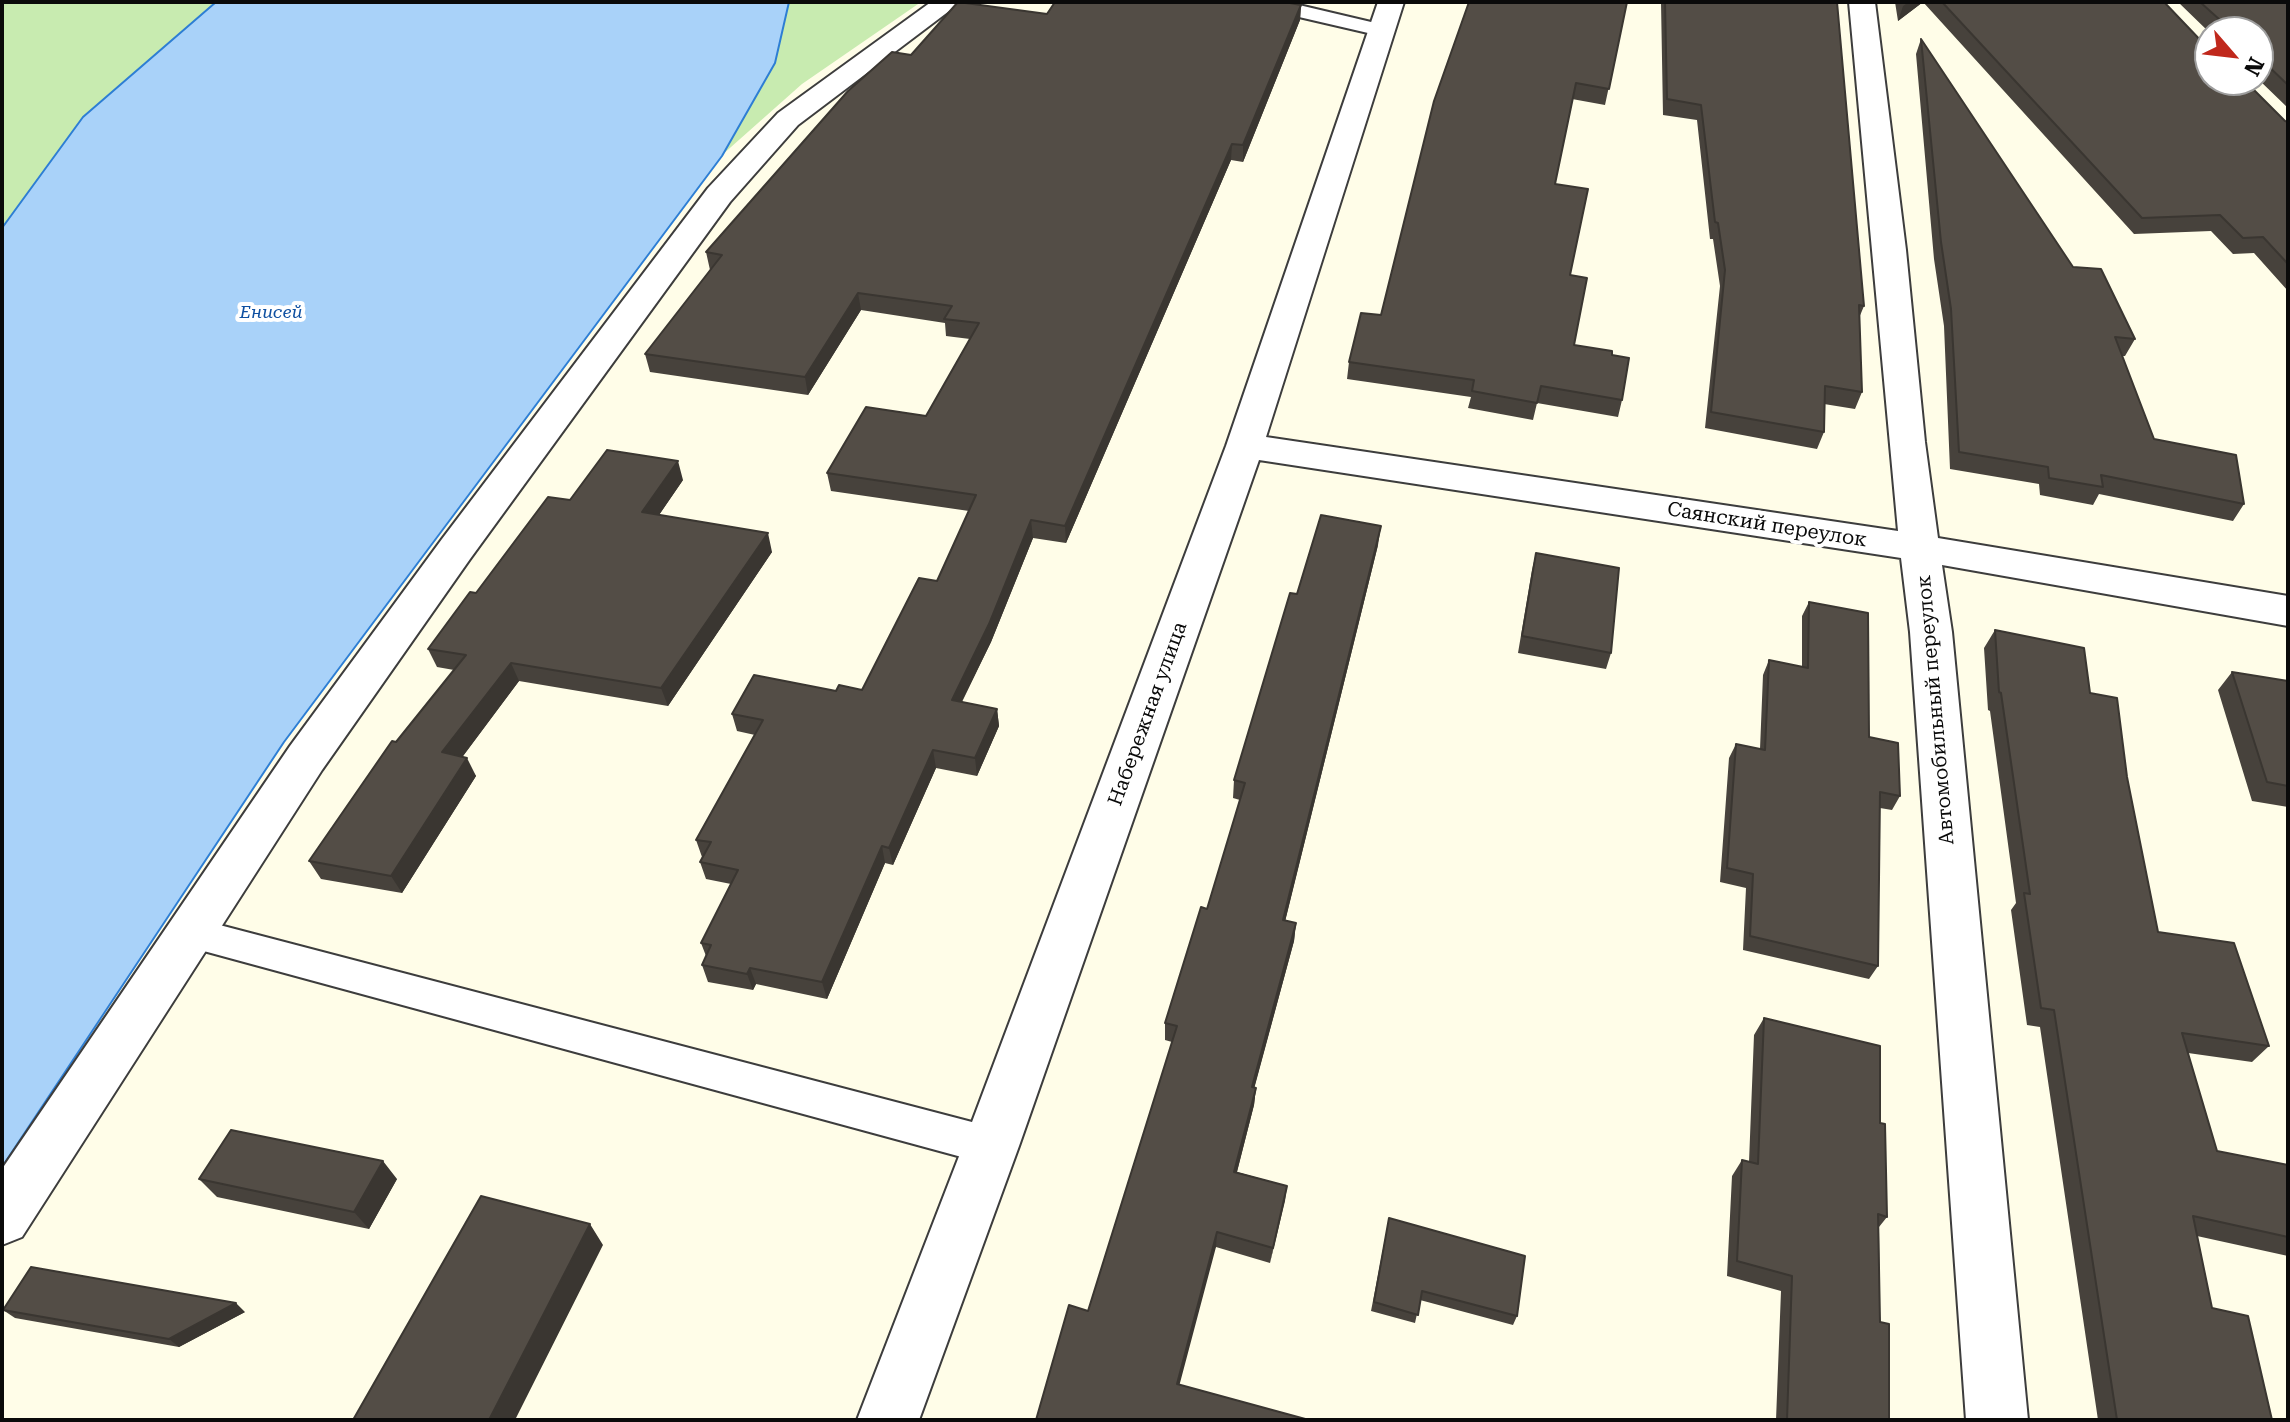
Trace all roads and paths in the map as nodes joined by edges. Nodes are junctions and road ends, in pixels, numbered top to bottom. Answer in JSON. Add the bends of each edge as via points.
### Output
{"nodes":[{"id":1,"x":948,"y":2,"type":"edge"},
{"id":2,"x":1239,"y":2,"type":"edge"},
{"id":3,"x":1862,"y":2,"type":"edge"},
{"id":4,"x":1386,"y":16,"type":"edge"},
{"id":5,"x":1245,"y":446,"type":"junction"},
{"id":6,"x":1921,"y":548,"type":"junction"},
{"id":7,"x":2288,"y":611,"type":"edge"},
{"id":8,"x":189,"y":932,"type":"junction"},
{"id":9,"x":991,"y":1146,"type":"junction"},
{"id":10,"x":2,"y":1218,"type":"edge"},
{"id":11,"x":888,"y":1420,"type":"edge"},
{"id":12,"x":1997,"y":1420,"type":"edge"}],
"edges":[{"from":1,"to":8,"type":"street","via":[[788,119],[719,195],[447,561]]},
{"from":2,"to":4,"type":"lane"},
{"from":3,"to":6,"type":"street","name":"Автомобильный переулок"},
{"from":4,"to":5,"type":"street","name":"Набережная улица"},
{"from":5,"to":6,"type":"street","name":"Саянский переулок"},
{"from":5,"to":9,"type":"street","name":"Набережная улица"},
{"from":6,"to":7,"type":"street","name":"Саянский переулок"},
{"from":6,"to":12,"type":"street","name":"Автомобильный переулок"},
{"from":8,"to":9,"type":"lane"},
{"from":8,"to":10,"type":"street"},
{"from":9,"to":11,"type":"street","name":"Набережная улица"}]}
